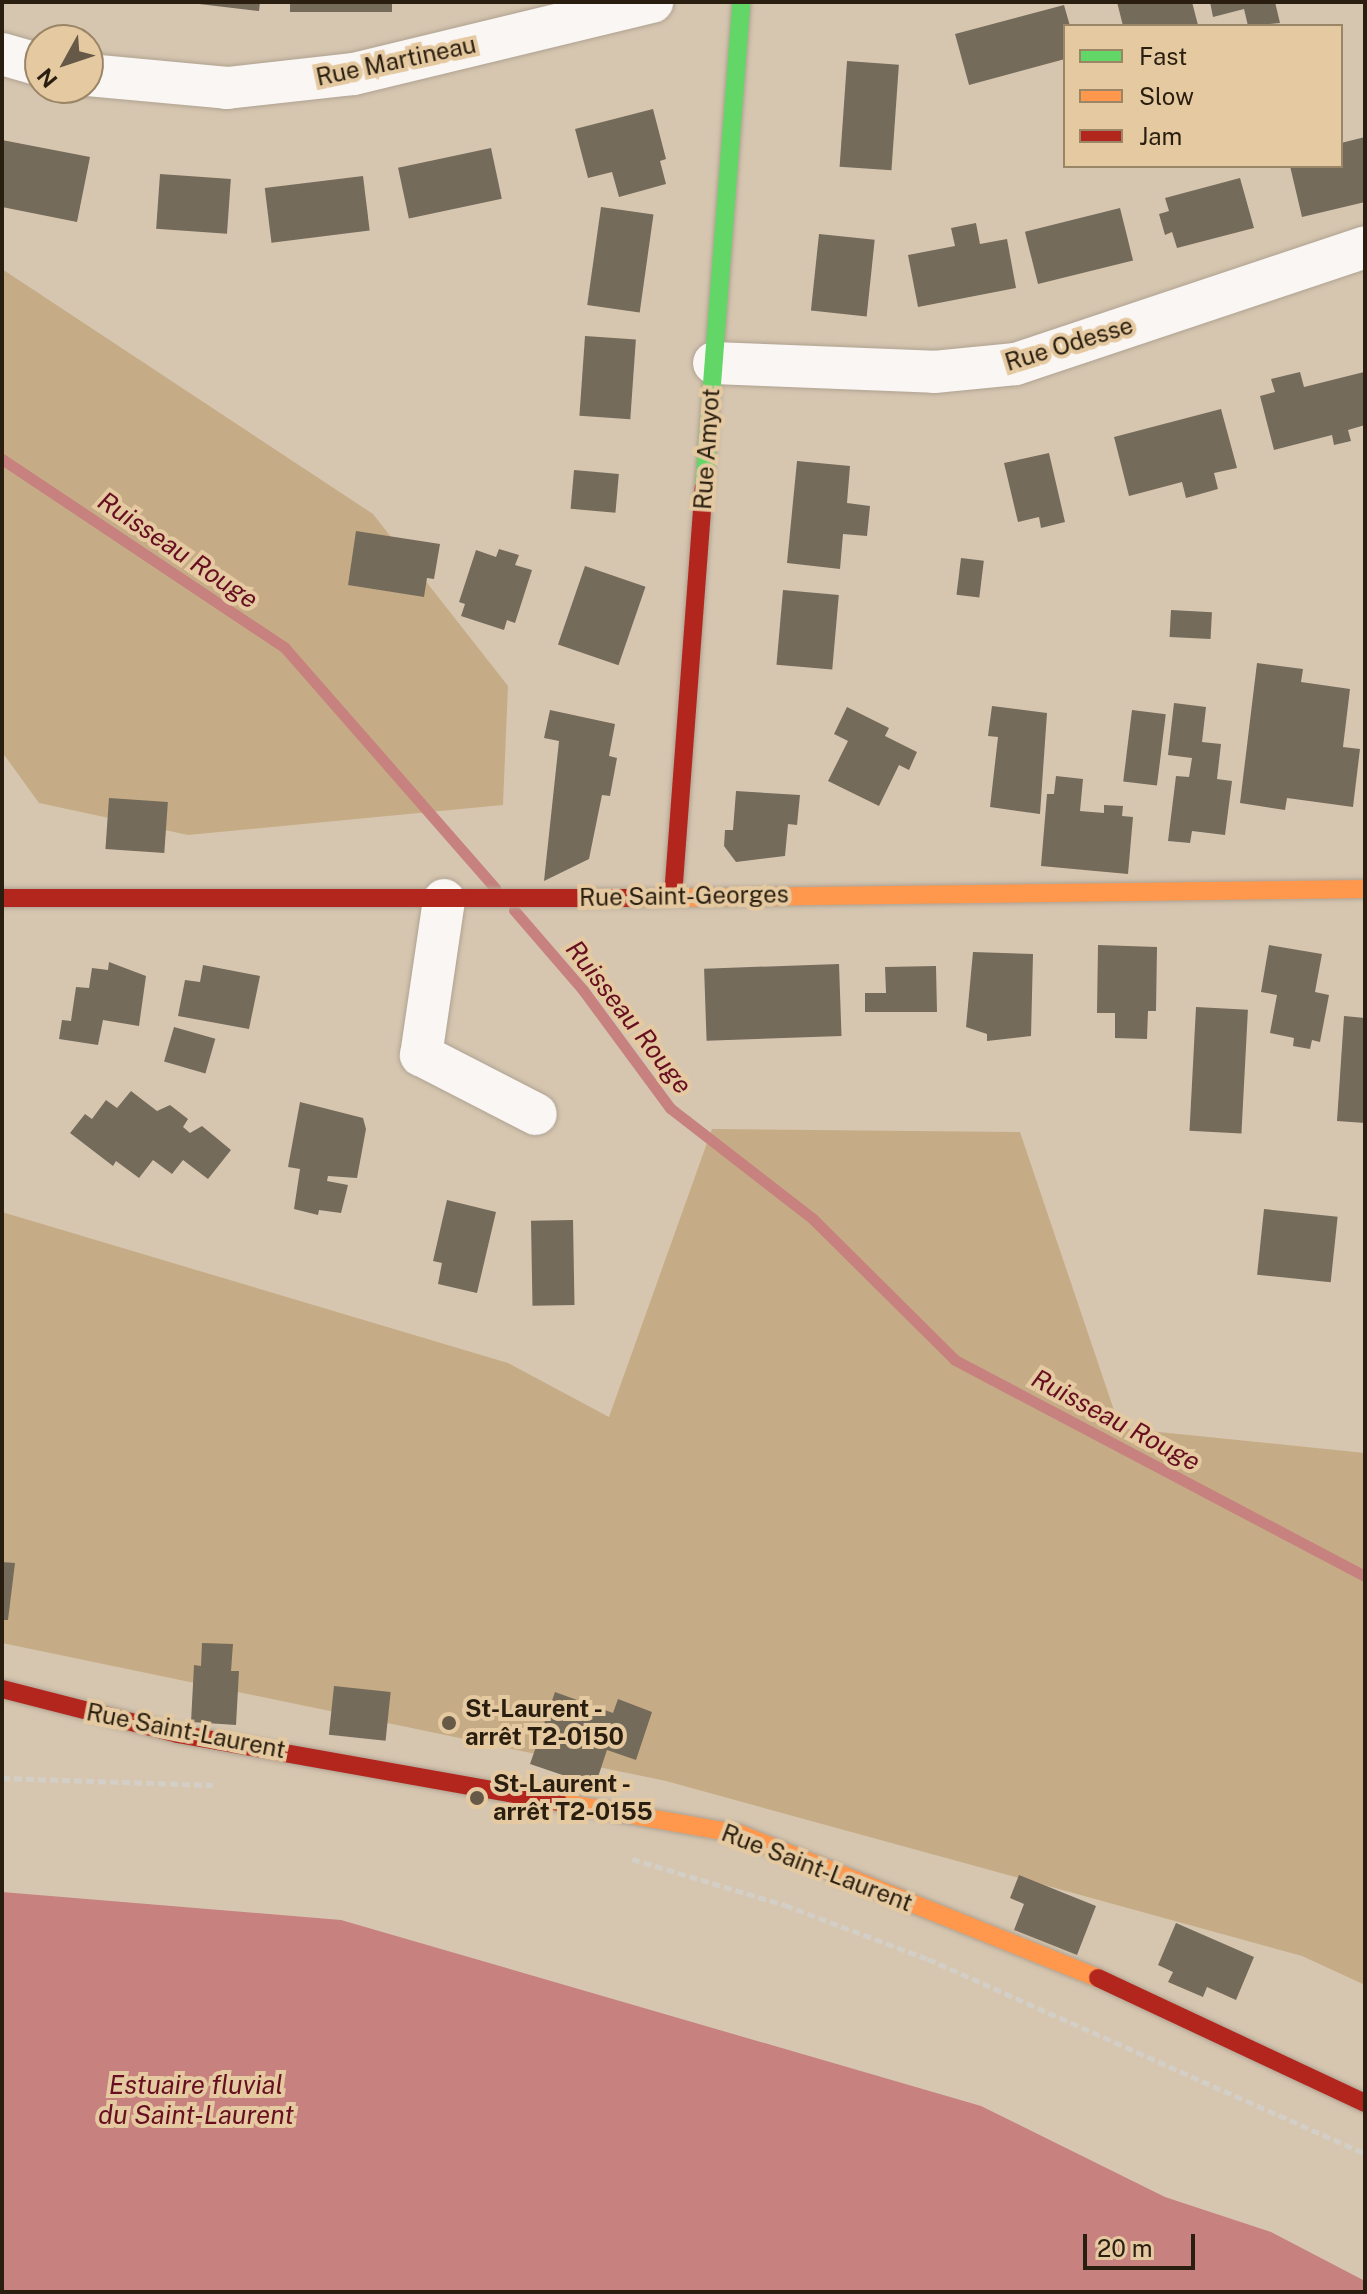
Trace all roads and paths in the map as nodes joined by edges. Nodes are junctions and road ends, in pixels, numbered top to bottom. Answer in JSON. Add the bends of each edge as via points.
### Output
{"nodes":[{"id":1,"x":652,"y":2,"type":"edge"},
{"id":2,"x":741,"y":2,"type":"edge"},
{"id":3,"x":2,"y":54,"type":"edge"},
{"id":4,"x":24,"y":60,"type":"edge"},
{"id":5,"x":104,"y":76,"type":"edge"},
{"id":6,"x":1365,"y":247,"type":"edge"},
{"id":7,"x":714,"y":363,"type":"junction"},
{"id":8,"x":1365,"y":889,"type":"edge"},
{"id":9,"x":673,"y":896,"type":"junction"},
{"id":10,"x":2,"y":898,"type":"edge"},
{"id":11,"x":444,"y":900,"type":"junction"},
{"id":12,"x":536,"y":1114,"type":"dead end"},
{"id":13,"x":2,"y":1689,"type":"edge"},
{"id":14,"x":2,"y":1778,"type":"edge"},
{"id":15,"x":218,"y":1785,"type":"dead end"},
{"id":16,"x":620,"y":1857,"type":"dead end"},
{"id":17,"x":1365,"y":2103,"type":"edge"},
{"id":18,"x":1365,"y":2154,"type":"edge"}],
"edges":[{"from":1,"to":5,"type":"street","name":"Rue Martineau","via":[[354,74],[227,88]]},
{"from":2,"to":7,"type":"street","name":"Rue Amyot"},
{"from":3,"to":4,"type":"street"},
{"from":6,"to":7,"type":"street","name":"Rue Odesse","via":[[1016,364],[934,372]]},
{"from":7,"to":9,"type":"street","name":"Rue Amyot"},
{"from":8,"to":9,"type":"street","name":"Rue Saint-Georges"},
{"from":9,"to":11,"type":"street","name":"Rue Saint-Georges"},
{"from":10,"to":11,"type":"street","name":"Rue Saint-Georges"},
{"from":11,"to":12,"type":"street","via":[[421,1055]]},
{"from":13,"to":17,"type":"street","name":"Rue Saint-Laurent","via":[[178,1734],[382,1766],[740,1834],[1113,1984]]},
{"from":14,"to":15,"type":"path"},
{"from":16,"to":18,"type":"path","via":[[785,1905],[928,1959]]}]}
